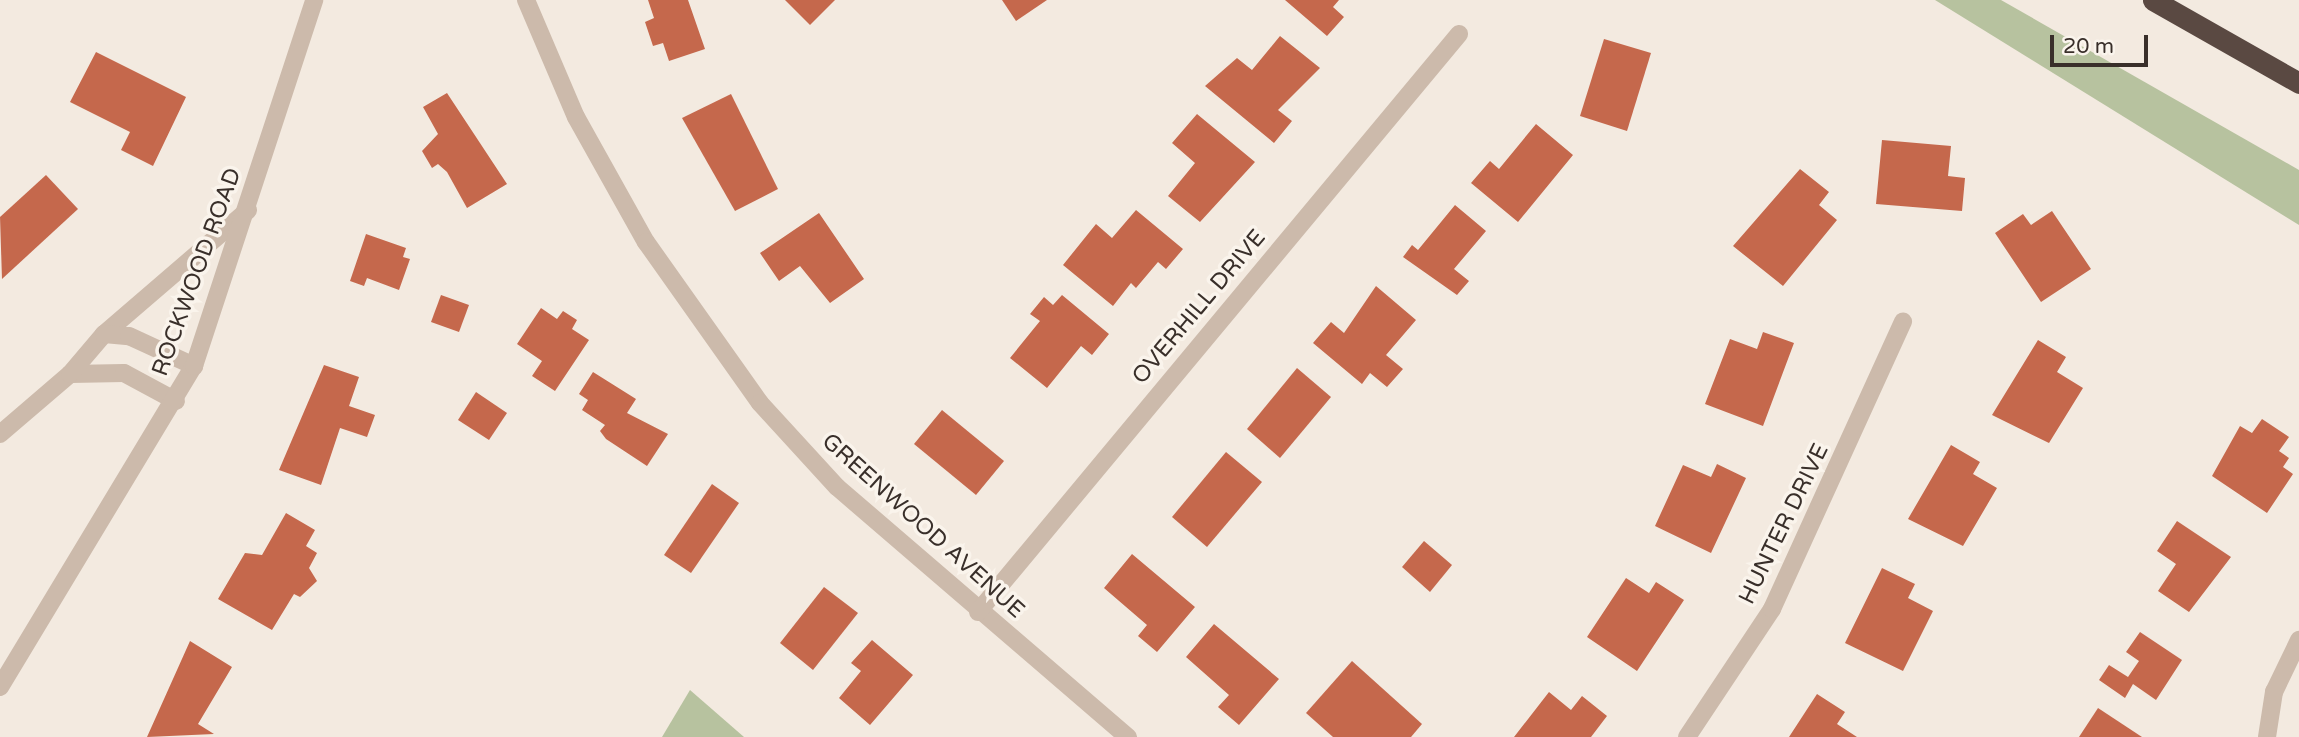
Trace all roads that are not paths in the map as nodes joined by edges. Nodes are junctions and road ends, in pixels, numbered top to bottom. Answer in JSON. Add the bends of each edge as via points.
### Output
{"nodes":[{"id":1,"x":526,"y":0,"type":"edge"},
{"id":2,"x":2153,"y":0,"type":"edge"},
{"id":3,"x":311,"y":1,"type":"edge"},
{"id":4,"x":1459,"y":34,"type":"dead end"},
{"id":5,"x":2299,"y":83,"type":"edge"},
{"id":6,"x":248,"y":210,"type":"junction"},
{"id":7,"x":1903,"y":321,"type":"dead end"},
{"id":8,"x":104,"y":334,"type":"junction"},
{"id":9,"x":194,"y":366,"type":"junction"},
{"id":10,"x":70,"y":374,"type":"junction"},
{"id":11,"x":176,"y":401,"type":"junction"},
{"id":12,"x":0,"y":434,"type":"edge"},
{"id":13,"x":978,"y":612,"type":"junction"},
{"id":14,"x":2299,"y":640,"type":"edge"},
{"id":15,"x":0,"y":687,"type":"edge"},
{"id":16,"x":1128,"y":737,"type":"edge"},
{"id":17,"x":1687,"y":737,"type":"edge"},
{"id":18,"x":2267,"y":737,"type":"edge"}],
"edges":[{"from":1,"to":13,"type":"street","name":"GREENWOOD AVENUE","via":[[576,117],[715,348],[837,487]]},
{"from":2,"to":5,"type":"highway"},
{"from":3,"to":6,"type":"street","name":"ROCKWOOD ROAD"},
{"from":4,"to":13,"type":"street","name":"OVERHILL DRIVE"},
{"from":6,"to":8,"type":"street"},
{"from":6,"to":9,"type":"street","name":"ROCKWOOD ROAD"},
{"from":7,"to":17,"type":"street","name":"HUNTER DRIVE","via":[[1772,609]]},
{"from":8,"to":9,"type":"street","via":[[129,336]]},
{"from":8,"to":10,"type":"street"},
{"from":9,"to":11,"type":"street","name":"ROCKWOOD ROAD"},
{"from":10,"to":11,"type":"street","via":[[124,373]]},
{"from":10,"to":12,"type":"street"},
{"from":11,"to":15,"type":"street","name":"ROCKWOOD ROAD"},
{"from":13,"to":16,"type":"street","name":"GREENWOOD AVENUE"},
{"from":14,"to":18,"type":"street","via":[[2274,692]]}]}
